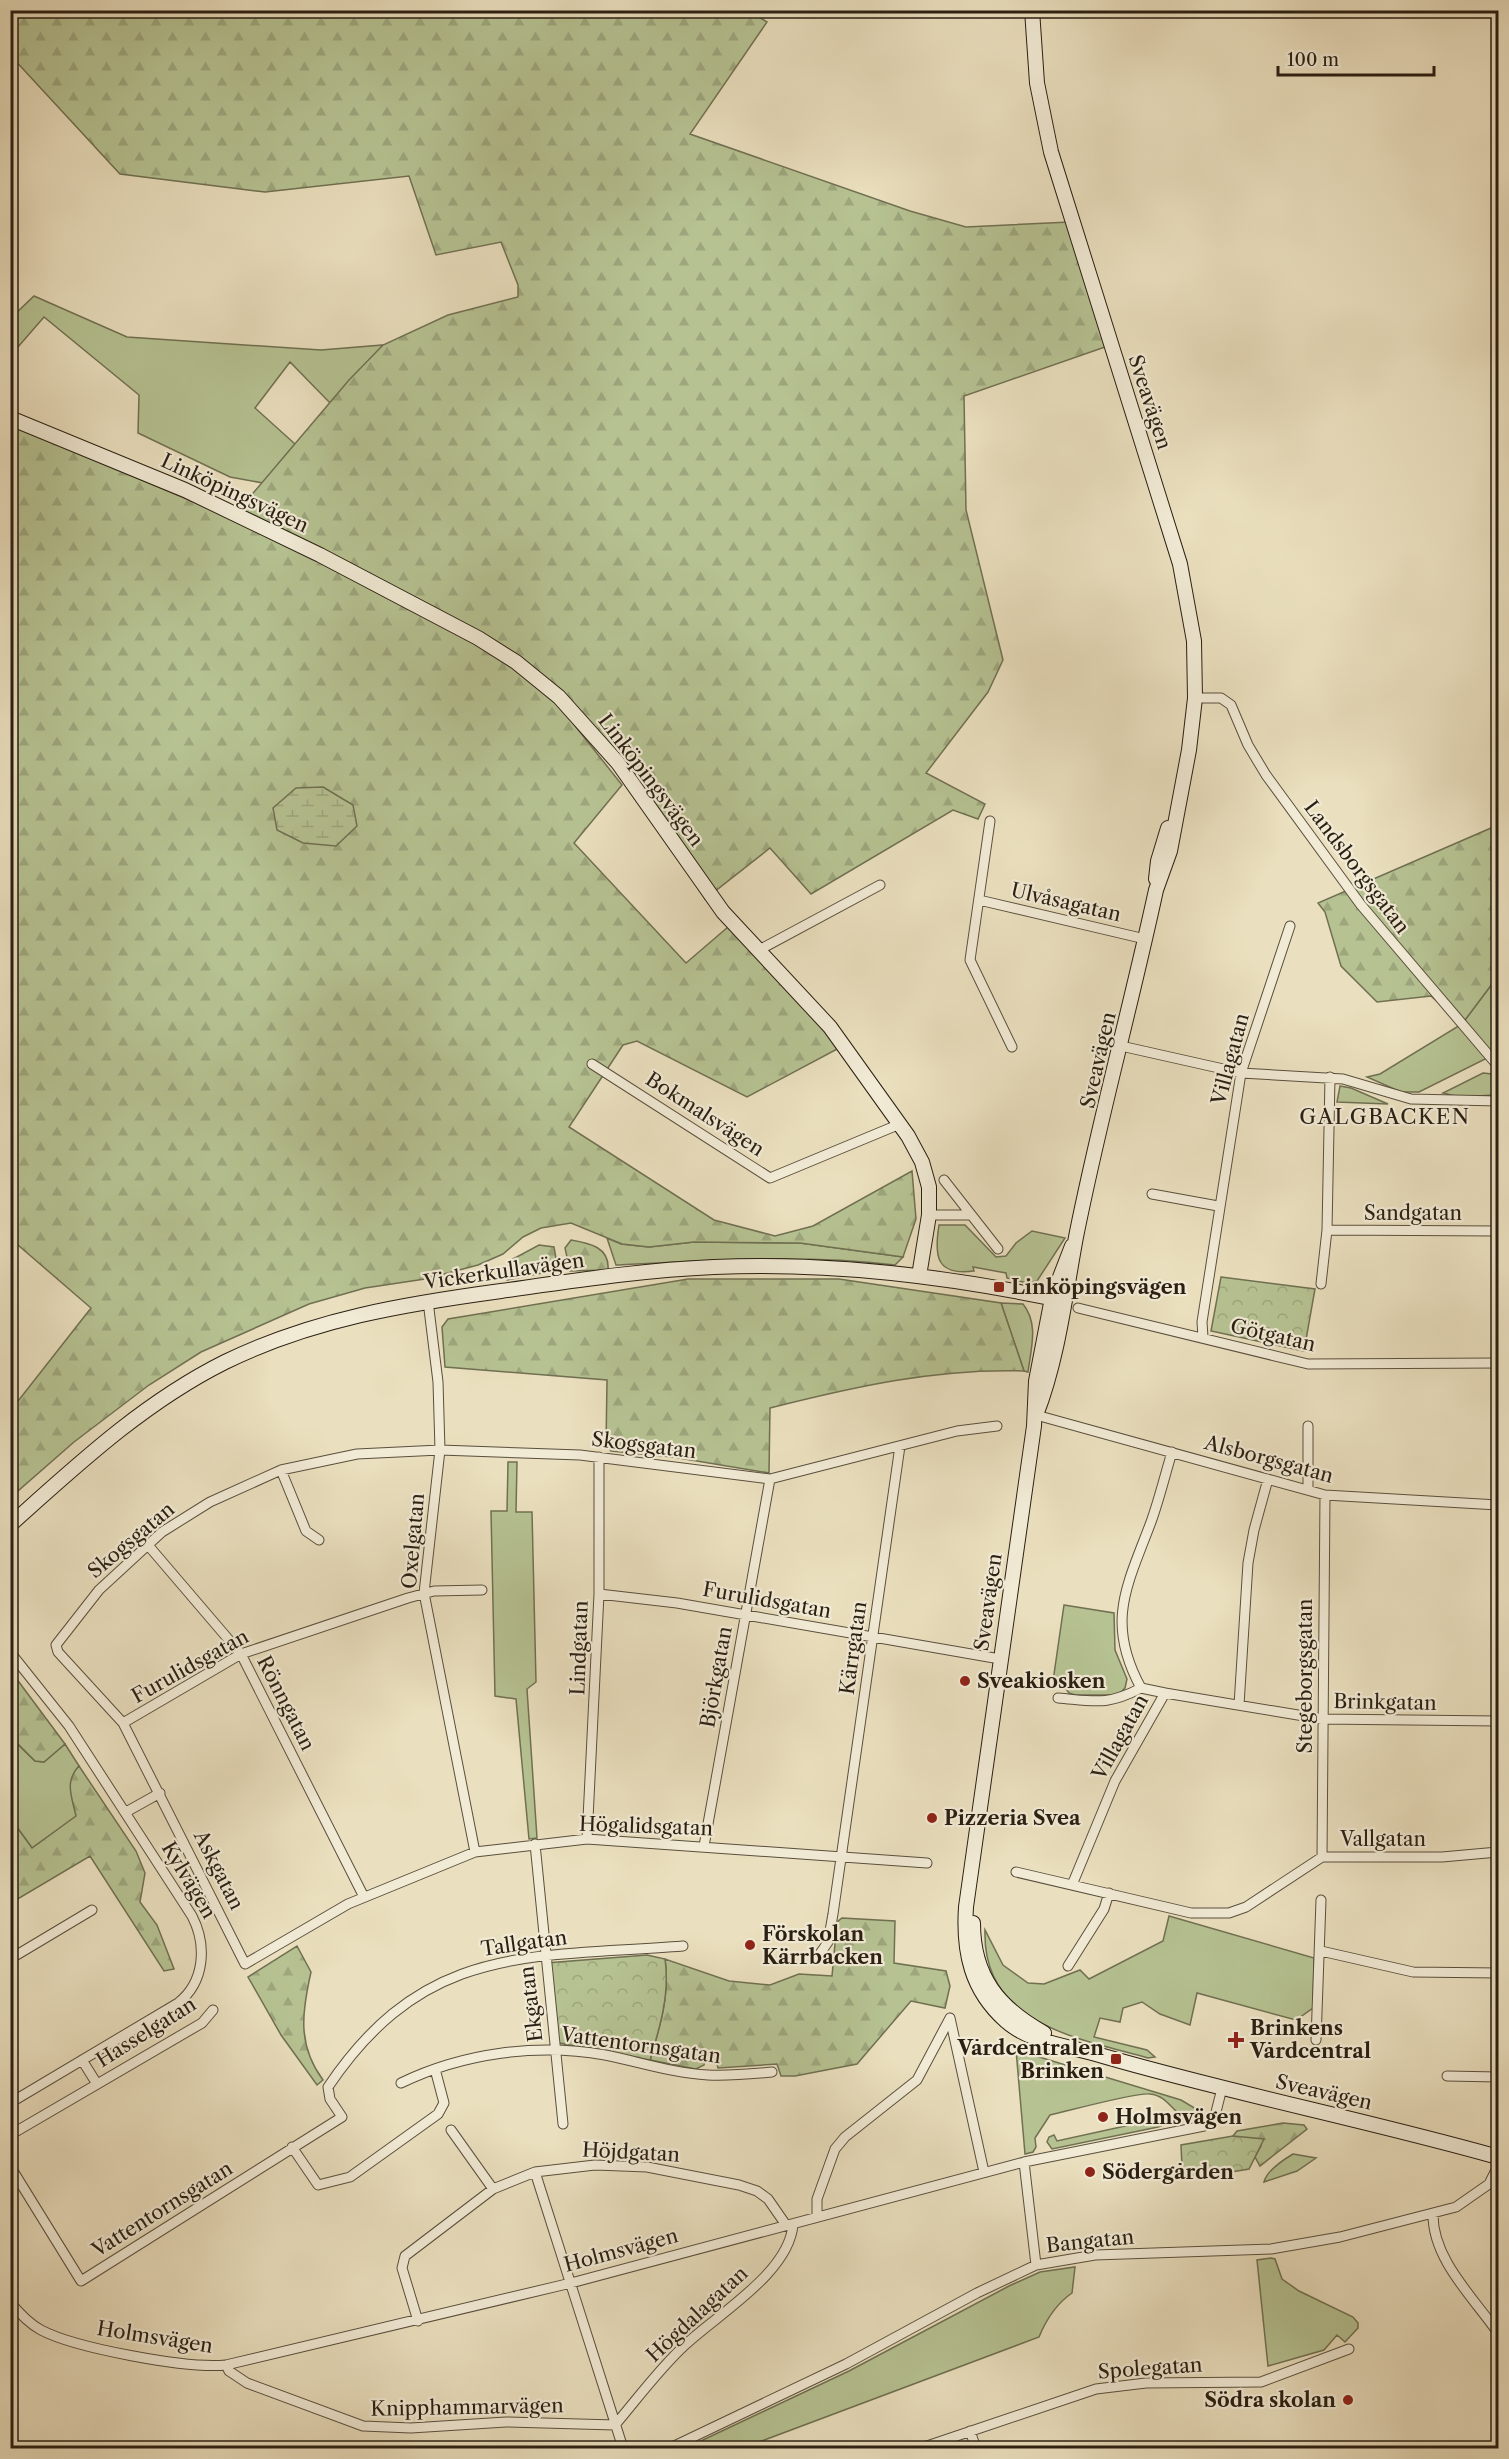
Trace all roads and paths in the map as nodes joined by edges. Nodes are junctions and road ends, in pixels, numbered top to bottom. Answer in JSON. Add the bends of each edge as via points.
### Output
{"nodes":[{"id":1,"x":1032,"y":10,"type":"edge"},
{"id":2,"x":10,"y":418,"type":"edge"},
{"id":3,"x":1195,"y":698,"type":"junction"},
{"id":4,"x":990,"y":821,"type":"dead end"},
{"id":5,"x":880,"y":885,"type":"dead end"},
{"id":6,"x":979,"y":900,"type":"junction"},
{"id":7,"x":1290,"y":926,"type":"dead end"},
{"id":8,"x":1145,"y":939,"type":"junction"},
{"id":9,"x":759,"y":950,"type":"junction"},
{"id":10,"x":1121,"y":1046,"type":"junction"},
{"id":11,"x":1012,"y":1047,"type":"dead end"},
{"id":12,"x":592,"y":1064,"type":"dead end"},
{"id":13,"x":1498,"y":1066,"type":"edge"},
{"id":14,"x":1240,"y":1074,"type":"junction"},
{"id":15,"x":1330,"y":1077,"type":"junction"},
{"id":16,"x":1498,"y":1101,"type":"edge"},
{"id":17,"x":900,"y":1124,"type":"junction"},
{"id":18,"x":945,"y":1180,"type":"dead end"},
{"id":19,"x":1152,"y":1194,"type":"dead end"},
{"id":20,"x":1218,"y":1206,"type":"junction"},
{"id":21,"x":929,"y":1215,"type":"junction"},
{"id":22,"x":971,"y":1215,"type":"junction"},
{"id":23,"x":1327,"y":1230,"type":"junction"},
{"id":24,"x":1498,"y":1231,"type":"edge"},
{"id":25,"x":998,"y":1250,"type":"dead end"},
{"id":26,"x":919,"y":1276,"type":"junction"},
{"id":27,"x":1321,"y":1284,"type":"dead end"},
{"id":28,"x":1058,"y":1299,"type":"junction"},
{"id":29,"x":428,"y":1301,"type":"junction"},
{"id":30,"x":1078,"y":1308,"type":"dead end"},
{"id":31,"x":1203,"y":1337,"type":"junction"},
{"id":32,"x":1498,"y":1363,"type":"edge"},
{"id":33,"x":1036,"y":1415,"type":"junction"},
{"id":34,"x":997,"y":1426,"type":"dead end"},
{"id":35,"x":1308,"y":1426,"type":"dead end"},
{"id":36,"x":900,"y":1446,"type":"junction"},
{"id":37,"x":440,"y":1450,"type":"junction"},
{"id":38,"x":1172,"y":1452,"type":"junction"},
{"id":39,"x":599,"y":1457,"type":"junction"},
{"id":40,"x":281,"y":1470,"type":"junction"},
{"id":41,"x":770,"y":1479,"type":"junction"},
{"id":42,"x":1268,"y":1479,"type":"junction"},
{"id":43,"x":1308,"y":1490,"type":"junction"},
{"id":44,"x":1325,"y":1495,"type":"junction"},
{"id":45,"x":1498,"y":1505,"type":"edge"},
{"id":46,"x":10,"y":1525,"type":"edge"},
{"id":47,"x":319,"y":1540,"type":"dead end"},
{"id":48,"x":147,"y":1544,"type":"junction"},
{"id":49,"x":482,"y":1590,"type":"dead end"},
{"id":50,"x":424,"y":1593,"type":"junction"},
{"id":51,"x":599,"y":1594,"type":"junction"},
{"id":52,"x":745,"y":1615,"type":"junction"},
{"id":53,"x":873,"y":1637,"type":"junction"},
{"id":54,"x":57,"y":1646,"type":"joint"},
{"id":55,"x":10,"y":1652,"type":"edge"},
{"id":56,"x":241,"y":1654,"type":"junction"},
{"id":57,"x":1000,"y":1659,"type":"junction"},
{"id":58,"x":1141,"y":1688,"type":"junction"},
{"id":59,"x":1165,"y":1692,"type":"junction"},
{"id":60,"x":1058,"y":1698,"type":"dead end"},
{"id":61,"x":1239,"y":1705,"type":"junction"},
{"id":62,"x":1322,"y":1719,"type":"junction"},
{"id":63,"x":1498,"y":1721,"type":"edge"},
{"id":64,"x":123,"y":1723,"type":"junction"},
{"id":65,"x":160,"y":1793,"type":"junction"},
{"id":66,"x":126,"y":1812,"type":"junction"},
{"id":67,"x":587,"y":1839,"type":"junction"},
{"id":68,"x":535,"y":1844,"type":"junction"},
{"id":69,"x":704,"y":1846,"type":"junction"},
{"id":70,"x":475,"y":1852,"type":"junction"},
{"id":71,"x":1498,"y":1852,"type":"edge"},
{"id":72,"x":841,"y":1856,"type":"junction"},
{"id":73,"x":1322,"y":1857,"type":"junction"},
{"id":74,"x":927,"y":1863,"type":"dead end"},
{"id":75,"x":1016,"y":1872,"type":"dead end"},
{"id":76,"x":1072,"y":1885,"type":"junction"},
{"id":77,"x":1109,"y":1893,"type":"junction"},
{"id":78,"x":364,"y":1897,"type":"junction"},
{"id":79,"x":1321,"y":1900,"type":"dead end"},
{"id":80,"x":92,"y":1910,"type":"dead end"},
{"id":81,"x":683,"y":1946,"type":"dead end"},
{"id":82,"x":1321,"y":1951,"type":"junction"},
{"id":83,"x":544,"y":1957,"type":"junction"},
{"id":84,"x":817,"y":1958,"type":"dead end"},
{"id":85,"x":10,"y":1959,"type":"edge"},
{"id":86,"x":245,"y":1964,"type":"joint"},
{"id":87,"x":1068,"y":1966,"type":"dead end"},
{"id":88,"x":1498,"y":1973,"type":"edge"},
{"id":89,"x":213,"y":2010,"type":"dead end"},
{"id":90,"x":1316,"y":2040,"type":"dead end"},
{"id":91,"x":555,"y":2050,"type":"junction"},
{"id":92,"x":82,"y":2060,"type":"junction"},
{"id":93,"x":435,"y":2069,"type":"junction"},
{"id":94,"x":772,"y":2072,"type":"dead end"},
{"id":95,"x":1447,"y":2076,"type":"dead end"},
{"id":96,"x":1498,"y":2076,"type":"edge"},
{"id":97,"x":401,"y":2083,"type":"dead end"},
{"id":98,"x":97,"y":2084,"type":"junction"},
{"id":99,"x":1222,"y":2088,"type":"junction"},
{"id":100,"x":10,"y":2103,"type":"edge"},
{"id":101,"x":563,"y":2124,"type":"dead end"},
{"id":102,"x":451,"y":2130,"type":"dead end"},
{"id":103,"x":10,"y":2135,"type":"edge"},
{"id":104,"x":292,"y":2148,"type":"junction"},
{"id":105,"x":1498,"y":2157,"type":"edge"},
{"id":106,"x":1024,"y":2162,"type":"junction"},
{"id":107,"x":10,"y":2166,"type":"edge"},
{"id":108,"x":1498,"y":2166,"type":"edge"},
{"id":109,"x":535,"y":2172,"type":"junction"},
{"id":110,"x":984,"y":2172,"type":"junction"},
{"id":111,"x":493,"y":2189,"type":"junction"},
{"id":112,"x":1433,"y":2215,"type":"junction"},
{"id":113,"x":817,"y":2217,"type":"junction"},
{"id":114,"x":790,"y":2225,"type":"junction"},
{"id":115,"x":1036,"y":2265,"type":"junction"},
{"id":116,"x":571,"y":2283,"type":"junction"},
{"id":117,"x":10,"y":2302,"type":"edge"},
{"id":118,"x":20,"y":2314,"type":"junction"},
{"id":119,"x":10,"y":2321,"type":"edge"},
{"id":120,"x":418,"y":2321,"type":"junction"},
{"id":121,"x":1498,"y":2333,"type":"edge"},
{"id":122,"x":1349,"y":2349,"type":"dead end"},
{"id":123,"x":226,"y":2365,"type":"junction"},
{"id":124,"x":615,"y":2425,"type":"junction"},
{"id":125,"x":970,"y":2431,"type":"junction"},
{"id":126,"x":623,"y":2448,"type":"edge"},
{"id":127,"x":670,"y":2448,"type":"edge"},
{"id":128,"x":921,"y":2448,"type":"edge"},
{"id":129,"x":976,"y":2448,"type":"edge"}],
"edges":[{"from":1,"to":3,"type":"main road","name":"Sveavägen","via":[[1037,83],[1051,152],[1185,584],[1194,641]]},
{"from":2,"to":9,"type":"main road","name":"Linköpingsvägen","via":[[237,513],[427,610],[516,662],[560,697],[600,740],[723,912]]},
{"from":3,"to":8,"type":"main road","name":"Sveavägen","via":[[1167,863],[1156,890]]},
{"from":3,"to":13,"type":"street","name":"Landsborgsgatan","via":[[1221,698],[1232,705],[1248,746],[1266,775],[1360,905]]},
{"from":4,"to":6,"type":"street"},
{"from":5,"to":9,"type":"street"},
{"from":6,"to":8,"type":"street","name":"Ulvåsagatan"},
{"from":6,"to":11,"type":"street","via":[[970,960]]},
{"from":7,"to":14,"type":"street","name":"Villagatan"},
{"from":8,"to":10,"type":"main road","name":"Sveavägen"},
{"from":9,"to":17,"type":"main road","name":"Linköpingsvägen","via":[[830,1027]]},
{"from":10,"to":14,"type":"street"},
{"from":10,"to":28,"type":"main road","name":"Sveavägen","via":[[1076,1239],[1057,1278]]},
{"from":12,"to":17,"type":"street","name":"Bokmalsvägen","via":[[770,1178]]},
{"from":14,"to":15,"type":"street"},
{"from":14,"to":20,"type":"street","name":"Villagatan"},
{"from":15,"to":16,"type":"street","via":[[1411,1099]]},
{"from":15,"to":23,"type":"street"},
{"from":17,"to":21,"type":"main road","name":"Linköpingsvägen","via":[[926,1172]]},
{"from":18,"to":22,"type":"street"},
{"from":19,"to":20,"type":"street"},
{"from":20,"to":31,"type":"street","name":"Villagatan"},
{"from":21,"to":22,"type":"street"},
{"from":21,"to":26,"type":"main road","name":"Linköpingsvägen"},
{"from":22,"to":25,"type":"street"},
{"from":23,"to":24,"type":"street","name":"Sandgatan"},
{"from":23,"to":27,"type":"street"},
{"from":26,"to":28,"type":"main road","name":"Vickerkullavägen"},
{"from":26,"to":29,"type":"main road","name":"Vickerkullavägen","via":[[813,1267],[714,1267],[621,1274]]},
{"from":28,"to":33,"type":"main road","name":"Sveavägen","via":[[1036,1381]]},
{"from":29,"to":37,"type":"street","name":"Oxelgatan","via":[[438,1382]]},
{"from":29,"to":46,"type":"main road","name":"Vickerkullavägen","via":[[386,1307],[304,1328],[224,1363],[113,1435]]},
{"from":30,"to":31,"type":"street","name":"Götgatan"},
{"from":31,"to":32,"type":"street","name":"Götgatan","via":[[1308,1364]]},
{"from":33,"to":38,"type":"street","name":"Alsborgsgatan"},
{"from":33,"to":57,"type":"main road","name":"Sveavägen"},
{"from":34,"to":36,"type":"street","name":"Skogsgatan"},
{"from":35,"to":43,"type":"street"},
{"from":36,"to":41,"type":"street","name":"Skogsgatan"},
{"from":36,"to":53,"type":"street","name":"Kärrgatan"},
{"from":37,"to":39,"type":"street","name":"Skogsgatan"},
{"from":37,"to":40,"type":"street","name":"Skogsgatan","via":[[357,1454]]},
{"from":37,"to":50,"type":"street","name":"Oxelgatan"},
{"from":38,"to":42,"type":"street","name":"Alsborgsgatan"},
{"from":38,"to":58,"type":"street","name":"Villagatan","via":[[1152,1520],[1130,1573],[1122,1613],[1124,1653]]},
{"from":39,"to":41,"type":"street","name":"Skogsgatan"},
{"from":39,"to":51,"type":"street","name":"Lindgatan"},
{"from":40,"to":47,"type":"street","via":[[306,1531]]},
{"from":40,"to":48,"type":"street","name":"Skogsgatan","via":[[210,1502]]},
{"from":41,"to":52,"type":"street","name":"Björkgatan"},
{"from":42,"to":43,"type":"street","name":"Alsborgsgatan"},
{"from":42,"to":61,"type":"street","via":[[1248,1563]]},
{"from":43,"to":44,"type":"street","name":"Alsborgsgatan"},
{"from":44,"to":45,"type":"street","name":"Alsborgsgatan"},
{"from":44,"to":62,"type":"street","name":"Stegeborgsgatan"},
{"from":48,"to":54,"type":"street","name":"Skogsgatan","via":[[87,1604]]},
{"from":48,"to":56,"type":"street","name":"Rönngatan"},
{"from":49,"to":50,"type":"street","name":"Furulidsgatan"},
{"from":50,"to":56,"type":"street","name":"Furulidsgatan"},
{"from":50,"to":70,"type":"street","name":"Oxelgatan"},
{"from":51,"to":52,"type":"street","name":"Furulidsgatan"},
{"from":51,"to":67,"type":"street","name":"Lindgatan"},
{"from":52,"to":53,"type":"street","name":"Furulidsgatan"},
{"from":52,"to":69,"type":"street","name":"Björkgatan"},
{"from":53,"to":57,"type":"street","name":"Furulidsgatan"},
{"from":53,"to":72,"type":"street","name":"Kärrgatan"},
{"from":54,"to":64,"type":"street","name":"Askgatan","via":[[58,1652]]},
{"from":55,"to":66,"type":"street","name":"Kylvägen","via":[[64,1719]]},
{"from":56,"to":64,"type":"street","name":"Furulidsgatan"},
{"from":56,"to":78,"type":"street","name":"Rönngatan"},
{"from":57,"to":99,"type":"main road","name":"Sveavägen","via":[[973,1867],[976,1950],[987,1982],[1011,2013],[1071,2046]]},
{"from":58,"to":59,"type":"street","name":"Villagatan"},
{"from":58,"to":60,"type":"street","via":[[1115,1701]]},
{"from":59,"to":61,"type":"street","name":"Brinkgatan"},
{"from":59,"to":76,"type":"street","name":"Villagatan","via":[[1115,1781]]},
{"from":61,"to":62,"type":"street","name":"Brinkgatan"},
{"from":62,"to":63,"type":"street","name":"Brinkgatan"},
{"from":62,"to":73,"type":"street","name":"Stegeborgsgatan"},
{"from":64,"to":65,"type":"street","name":"Askgatan"},
{"from":65,"to":66,"type":"street"},
{"from":65,"to":86,"type":"street","name":"Askgatan"},
{"from":66,"to":92,"type":"street","name":"Kylvägen","via":[[192,1916],[201,1935],[202,1956],[185,1997]]},
{"from":67,"to":68,"type":"street","name":"Högalidsgatan"},
{"from":67,"to":69,"type":"street","name":"Högalidsgatan"},
{"from":68,"to":70,"type":"street","name":"Högalidsgatan"},
{"from":68,"to":83,"type":"street","name":"Ekgatan"},
{"from":69,"to":72,"type":"street","name":"Högalidsgatan"},
{"from":70,"to":78,"type":"street","name":"Högalidsgatan"},
{"from":71,"to":73,"type":"street","name":"Vallgatan","via":[[1442,1857]]},
{"from":72,"to":74,"type":"street","name":"Högalidsgatan"},
{"from":72,"to":84,"type":"street","name":"Kärrgatan","via":[[828,1942]]},
{"from":73,"to":77,"type":"street","name":"Vallgatan","via":[[1229,1913],[1191,1913]]},
{"from":75,"to":76,"type":"street"},
{"from":76,"to":77,"type":"street"},
{"from":77,"to":87,"type":"street","via":[[1104,1909]]},
{"from":78,"to":86,"type":"street","name":"Högalidsgatan"},
{"from":79,"to":82,"type":"street"},
{"from":80,"to":85,"type":"street"},
{"from":81,"to":83,"type":"street","name":"Tallgatan"},
{"from":82,"to":88,"type":"street","via":[[1413,1972]]},
{"from":82,"to":90,"type":"street"},
{"from":83,"to":91,"type":"street","name":"Ekgatan"},
{"from":83,"to":104,"type":"street","name":"Tallgatan","via":[[468,1970],[429,1987],[403,2005],[372,2031],[328,2087],[330,2099],[342,2117]]},
{"from":89,"to":98,"type":"street","name":"Hasselgatan","via":[[202,2023]]},
{"from":91,"to":93,"type":"street","name":"Vattentornsgatan","via":[[499,2054]]},
{"from":91,"to":94,"type":"street","name":"Vattentornsgatan","via":[[605,2055],[709,2075]]},
{"from":91,"to":101,"type":"street","name":"Ekgatan"},
{"from":92,"to":98,"type":"street","name":"Hasselgatan"},
{"from":92,"to":100,"type":"street","name":"Kylvägen"},
{"from":93,"to":97,"type":"street","name":"Vattentornsgatan"},
{"from":93,"to":104,"type":"street","via":[[444,2103],[438,2114],[350,2177],[318,2185]]},
{"from":95,"to":96,"type":"street"},
{"from":98,"to":103,"type":"street","name":"Hasselgatan"},
{"from":99,"to":105,"type":"main road","name":"Sveavägen"},
{"from":99,"to":106,"type":"street","name":"Holmsvägen","via":[[1215,2116],[1204,2126]]},
{"from":102,"to":111,"type":"street"},
{"from":104,"to":107,"type":"street","name":"Vattentornsgatan","via":[[81,2281]]},
{"from":106,"to":110,"type":"street","name":"Holmsvägen"},
{"from":106,"to":115,"type":"street"},
{"from":108,"to":112,"type":"street","name":"Bangatan","via":[[1489,2184],[1479,2192],[1456,2207]]},
{"from":109,"to":111,"type":"street","name":"Höjdgatan"},
{"from":109,"to":114,"type":"street","name":"Höjdgatan","via":[[613,2165],[689,2173],[757,2191]]},
{"from":109,"to":116,"type":"street"},
{"from":110,"to":113,"type":"street","name":"Holmsvägen"},
{"from":110,"to":113,"type":"street","via":[[950,2019],[917,2080],[835,2149],[817,2199]]},
{"from":111,"to":120,"type":"street","name":"Höjdgatan","via":[[405,2256],[402,2268]]},
{"from":112,"to":115,"type":"street","name":"Bangatan","via":[[1294,2246],[1095,2255]]},
{"from":112,"to":121,"type":"street","via":[[1434,2236],[1441,2253]]},
{"from":113,"to":114,"type":"street","name":"Holmsvägen"},
{"from":114,"to":116,"type":"street","name":"Holmsvägen"},
{"from":114,"to":124,"type":"street","name":"Högdalagatan","via":[[789,2242],[771,2269],[684,2346]]},
{"from":115,"to":127,"type":"street","name":"Bangatan","via":[[846,2364]]},
{"from":116,"to":120,"type":"street","name":"Holmsvägen"},
{"from":116,"to":124,"type":"street"},
{"from":117,"to":118,"type":"street"},
{"from":118,"to":119,"type":"street"},
{"from":118,"to":123,"type":"street","name":"Holmsvägen","via":[[39,2329],[67,2340],[183,2364]]},
{"from":120,"to":123,"type":"street","name":"Holmsvägen"},
{"from":122,"to":125,"type":"street","name":"Spolegatan","via":[[1261,2382],[1108,2386]]},
{"from":123,"to":124,"type":"street","name":"Knipphammarvägen","via":[[247,2384],[363,2426],[411,2428],[506,2422]]},
{"from":124,"to":126,"type":"street"},
{"from":125,"to":128,"type":"street","name":"Spolegatan"},
{"from":125,"to":129,"type":"street"}]}
